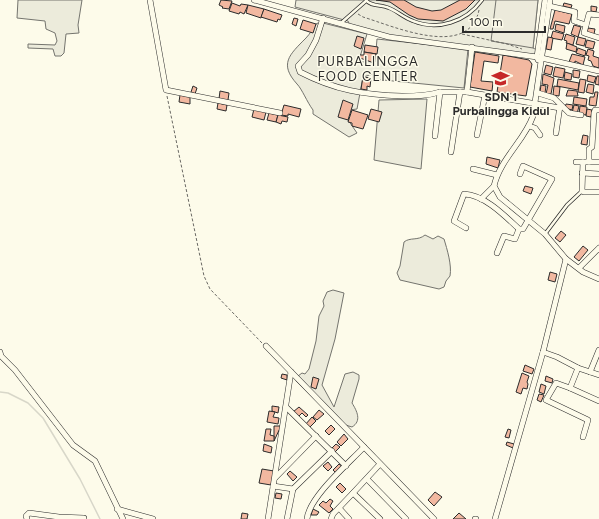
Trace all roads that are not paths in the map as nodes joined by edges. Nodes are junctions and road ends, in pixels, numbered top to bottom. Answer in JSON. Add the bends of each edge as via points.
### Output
{"nodes":[{"id":1,"x":150,"y":0,"type":"edge"},
{"id":2,"x":254,"y":0,"type":"edge"},
{"id":3,"x":482,"y":0,"type":"edge"},
{"id":4,"x":545,"y":0,"type":"edge"},
{"id":5,"x":550,"y":0,"type":"edge"},
{"id":6,"x":366,"y":1,"type":"edge"},
{"id":7,"x":549,"y":6,"type":"junction"},
{"id":8,"x":599,"y":15,"type":"edge"},
{"id":9,"x":323,"y":18,"type":"junction"},
{"id":10,"x":340,"y":23,"type":"junction"},
{"id":11,"x":586,"y":24,"type":"junction"},
{"id":12,"x":599,"y":38,"type":"edge"},
{"id":13,"x":472,"y":47,"type":"junction"},
{"id":14,"x":540,"y":60,"type":"junction"},
{"id":15,"x":599,"y":71,"type":"edge"},
{"id":16,"x":440,"y":92,"type":"junction"},
{"id":17,"x":460,"y":92,"type":"junction"},
{"id":18,"x":467,"y":92,"type":"junction"},
{"id":19,"x":538,"y":93,"type":"junction"},
{"id":20,"x":485,"y":95,"type":"junction"},
{"id":21,"x":599,"y":102,"type":"edge"},
{"id":22,"x":536,"y":103,"type":"junction"},
{"id":23,"x":560,"y":106,"type":"junction"},
{"id":24,"x":598,"y":110,"type":"edge"},
{"id":25,"x":280,"y":113,"type":"dead end"},
{"id":26,"x":581,"y":115,"type":"dead end"},
{"id":27,"x":529,"y":126,"type":"junction"},
{"id":28,"x":556,"y":133,"type":"dead end"},
{"id":29,"x":477,"y":135,"type":"dead end"},
{"id":30,"x":540,"y":135,"type":"dead end"},
{"id":31,"x":435,"y":136,"type":"dead end"},
{"id":32,"x":451,"y":152,"type":"dead end"},
{"id":33,"x":576,"y":162,"type":"dead end"},
{"id":34,"x":582,"y":162,"type":"junction"},
{"id":35,"x":589,"y":162,"type":"junction"},
{"id":36,"x":599,"y":162,"type":"edge"},
{"id":37,"x":473,"y":169,"type":"dead end"},
{"id":38,"x":520,"y":174,"type":"dead end"},
{"id":39,"x":582,"y":174,"type":"junction"},
{"id":40,"x":599,"y":174,"type":"edge"},
{"id":41,"x":497,"y":175,"type":"junction"},
{"id":42,"x":494,"y":186,"type":"junction"},
{"id":43,"x":582,"y":191,"type":"junction"},
{"id":44,"x":599,"y":192,"type":"edge"},
{"id":45,"x":483,"y":197,"type":"junction"},
{"id":46,"x":508,"y":212,"type":"junction"},
{"id":47,"x":528,"y":221,"type":"junction"},
{"id":48,"x":466,"y":228,"type":"dead end"},
{"id":49,"x":521,"y":229,"type":"junction"},
{"id":50,"x":545,"y":234,"type":"junction"},
{"id":51,"x":599,"y":248,"type":"edge"},
{"id":52,"x":497,"y":253,"type":"dead end"},
{"id":53,"x":566,"y":258,"type":"junction"},
{"id":54,"x":579,"y":268,"type":"junction"},
{"id":55,"x":599,"y":279,"type":"edge"},
{"id":56,"x":266,"y":346,"type":"road end"},
{"id":57,"x":599,"y":350,"type":"edge"},
{"id":58,"x":543,"y":352,"type":"junction"},
{"id":59,"x":0,"y":355,"type":"edge"},
{"id":60,"x":578,"y":368,"type":"junction"},
{"id":61,"x":291,"y":372,"type":"junction"},
{"id":62,"x":590,"y":372,"type":"junction"},
{"id":63,"x":599,"y":375,"type":"edge"},
{"id":64,"x":570,"y":388,"type":"junction"},
{"id":65,"x":599,"y":401,"type":"edge"},
{"id":66,"x":286,"y":407,"type":"junction"},
{"id":67,"x":316,"y":436,"type":"junction"},
{"id":68,"x":583,"y":437,"type":"dead end"},
{"id":69,"x":364,"y":447,"type":"junction"},
{"id":70,"x":332,"y":451,"type":"junction"},
{"id":71,"x":380,"y":464,"type":"junction"},
{"id":72,"x":346,"y":466,"type":"junction"},
{"id":73,"x":275,"y":478,"type":"junction"},
{"id":74,"x":367,"y":479,"type":"junction"},
{"id":75,"x":273,"y":486,"type":"junction"},
{"id":76,"x":293,"y":490,"type":"junction"},
{"id":77,"x":353,"y":493,"type":"junction"},
{"id":78,"x":339,"y":508,"type":"junction"},
{"id":79,"x":117,"y":509,"type":"junction"},
{"id":80,"x":428,"y":513,"type":"junction"},
{"id":81,"x":84,"y":518,"type":"dead end"},
{"id":82,"x":27,"y":519,"type":"edge"},
{"id":83,"x":123,"y":519,"type":"edge"},
{"id":84,"x":153,"y":519,"type":"edge"},
{"id":85,"x":268,"y":519,"type":"edge"},
{"id":86,"x":287,"y":519,"type":"edge"},
{"id":87,"x":307,"y":519,"type":"edge"},
{"id":88,"x":331,"y":519,"type":"edge"},
{"id":89,"x":349,"y":519,"type":"edge"},
{"id":90,"x":380,"y":519,"type":"edge"},
{"id":91,"x":406,"y":519,"type":"edge"},
{"id":92,"x":428,"y":519,"type":"edge"},
{"id":93,"x":434,"y":519,"type":"edge"},
{"id":94,"x":495,"y":519,"type":"edge"}],
"edges":[{"from":1,"to":25,"type":"street","via":[[166,90]]},
{"from":2,"to":9,"type":"street"},
{"from":3,"to":6,"type":"lane","via":[[474,10],[442,25],[415,22],[388,7]]},
{"from":4,"to":14,"type":"street"},
{"from":5,"to":7,"type":"street"},
{"from":6,"to":10,"type":"lane"},
{"from":7,"to":11,"type":"street","via":[[575,12],[574,21]]},
{"from":7,"to":14,"type":"street"},
{"from":8,"to":11,"type":"street","via":[[589,14]]},
{"from":9,"to":10,"type":"street"},
{"from":9,"to":16,"type":"street","via":[[316,40],[298,66],[300,72],[354,93],[372,96],[412,96]]},
{"from":10,"to":13,"type":"street","via":[[390,37]]},
{"from":11,"to":12,"type":"street","via":[[585,34]]},
{"from":13,"to":14,"type":"street"},
{"from":13,"to":18,"type":"street"},
{"from":14,"to":15,"type":"street"},
{"from":14,"to":19,"type":"street"},
{"from":16,"to":17,"type":"street"},
{"from":16,"to":31,"type":"street"},
{"from":17,"to":18,"type":"street"},
{"from":17,"to":32,"type":"street"},
{"from":18,"to":20,"type":"street"},
{"from":19,"to":22,"type":"street"},
{"from":19,"to":23,"type":"street","via":[[552,97]]},
{"from":20,"to":22,"type":"street"},
{"from":20,"to":29,"type":"street"},
{"from":21,"to":24,"type":"street"},
{"from":22,"to":23,"type":"street"},
{"from":22,"to":27,"type":"street"},
{"from":23,"to":26,"type":"street","via":[[569,113]]},
{"from":23,"to":28,"type":"street"},
{"from":24,"to":35,"type":"street","via":[[594,113]]},
{"from":27,"to":30,"type":"street"},
{"from":27,"to":41,"type":"street","via":[[514,145]]},
{"from":33,"to":34,"type":"street"},
{"from":34,"to":35,"type":"street"},
{"from":34,"to":39,"type":"street"},
{"from":35,"to":36,"type":"street"},
{"from":37,"to":41,"type":"street"},
{"from":38,"to":47,"type":"street","via":[[523,166],[552,179]]},
{"from":39,"to":40,"type":"street"},
{"from":39,"to":43,"type":"street"},
{"from":41,"to":42,"type":"street"},
{"from":42,"to":45,"type":"street"},
{"from":42,"to":46,"type":"street"},
{"from":43,"to":44,"type":"street"},
{"from":43,"to":50,"type":"lane","via":[[567,205]]},
{"from":45,"to":46,"type":"street"},
{"from":45,"to":48,"type":"street","via":[[464,194],[454,221]]},
{"from":46,"to":47,"type":"street"},
{"from":46,"to":49,"type":"street"},
{"from":47,"to":49,"type":"street"},
{"from":47,"to":50,"type":"street"},
{"from":49,"to":52,"type":"street","via":[[515,238],[504,236]]},
{"from":50,"to":53,"type":"street"},
{"from":51,"to":54,"type":"street"},
{"from":53,"to":54,"type":"street"},
{"from":53,"to":58,"type":"street"},
{"from":54,"to":55,"type":"street"},
{"from":56,"to":61,"type":"street"},
{"from":57,"to":62,"type":"street"},
{"from":58,"to":60,"type":"street"},
{"from":58,"to":94,"type":"street"},
{"from":59,"to":79,"type":"street","via":[[73,445],[95,461]]},
{"from":60,"to":62,"type":"street"},
{"from":60,"to":64,"type":"street"},
{"from":61,"to":66,"type":"street"},
{"from":61,"to":69,"type":"street"},
{"from":62,"to":63,"type":"street"},
{"from":64,"to":65,"type":"street"},
{"from":64,"to":68,"type":"street","via":[[556,383],[546,400],[588,420]]},
{"from":66,"to":67,"type":"street"},
{"from":66,"to":73,"type":"street"},
{"from":67,"to":70,"type":"street"},
{"from":67,"to":73,"type":"street"},
{"from":69,"to":71,"type":"street"},
{"from":69,"to":72,"type":"street"},
{"from":70,"to":72,"type":"street"},
{"from":70,"to":76,"type":"street"},
{"from":71,"to":74,"type":"street"},
{"from":71,"to":80,"type":"street"},
{"from":72,"to":87,"type":"street","via":[[315,498]]},
{"from":73,"to":75,"type":"street"},
{"from":74,"to":77,"type":"street"},
{"from":74,"to":91,"type":"street"},
{"from":75,"to":76,"type":"street"},
{"from":75,"to":85,"type":"street"},
{"from":76,"to":86,"type":"street"},
{"from":77,"to":78,"type":"street"},
{"from":77,"to":90,"type":"street"},
{"from":78,"to":88,"type":"street"},
{"from":78,"to":89,"type":"street"},
{"from":79,"to":83,"type":"street"},
{"from":79,"to":84,"type":"street"},
{"from":80,"to":92,"type":"street"},
{"from":80,"to":93,"type":"street"},
{"from":81,"to":82,"type":"street","via":[[29,513]]}]}
